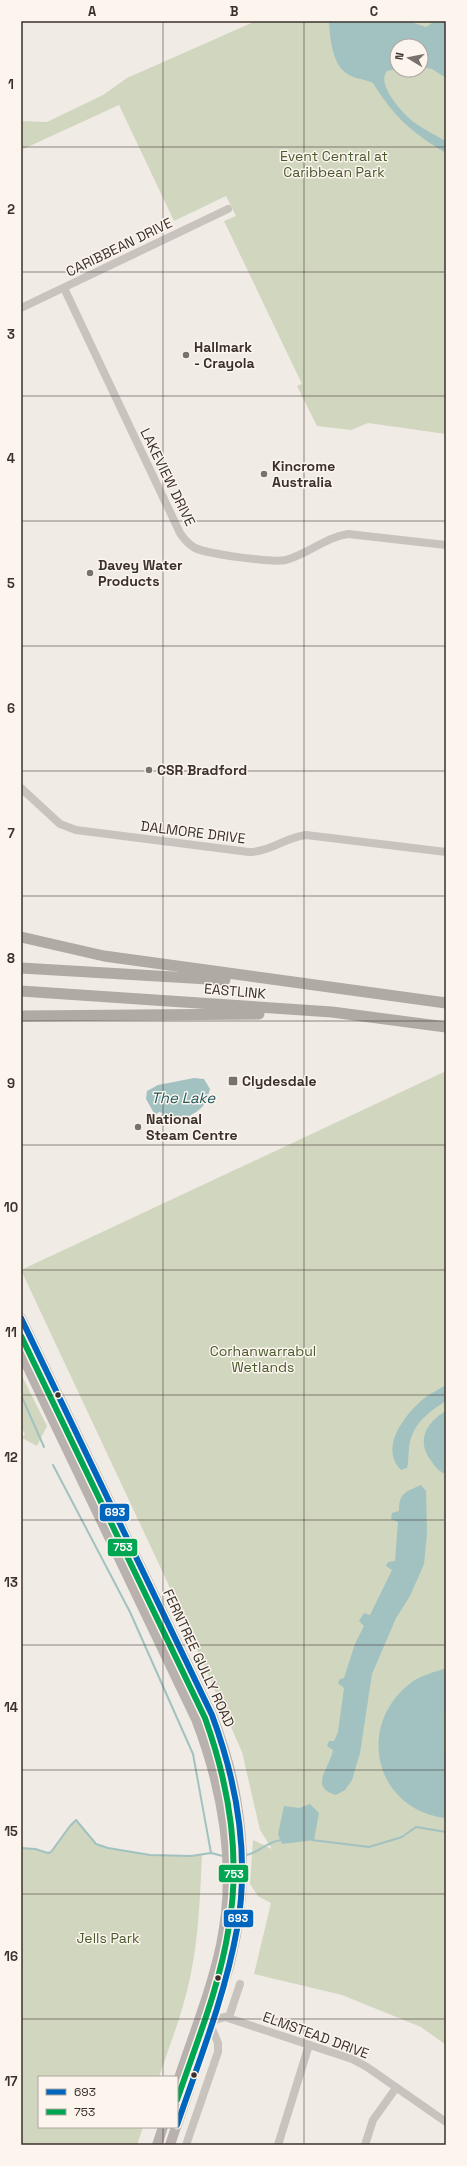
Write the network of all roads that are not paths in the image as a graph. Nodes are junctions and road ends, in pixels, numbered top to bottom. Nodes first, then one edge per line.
1 (228, 209) dead end
2 (64, 288) junction
3 (21, 308) edge
4 (446, 545) edge
5 (21, 788) edge
6 (446, 852) edge
7 (21, 937) edge
8 (21, 968) edge
9 (21, 991) edge
10 (446, 1003) edge
11 (355, 1014) junction
12 (21, 1016) edge
13 (446, 1027) edge
14 (21, 1318) edge
15 (21, 1353) edge
16 (80, 1440) junction
17 (66, 1446) junction
18 (240, 1984) dead end
19 (222, 1988) junction
20 (202, 2008) junction
21 (229, 2017) junction
22 (210, 2024) junction
23 (309, 2045) junction
24 (178, 2081) edge
25 (396, 2088) junction
26 (446, 2122) edge
27 (178, 2123) edge
28 (163, 2128) edge
29 (176, 2128) edge
30 (157, 2145) edge
31 (170, 2145) edge
32 (186, 2145) edge
33 (278, 2145) edge
34 (365, 2145) edge

1 - 2 street, CARIBBEAN DRIVE
2 - 3 street, CARIBBEAN DRIVE
2 - 4 street, LAKEVIEW DRIVE
5 - 6 street, DALMORE DRIVE
7 - 10 highway
8 - 10 highway, EASTLINK
9 - 11 highway, EASTLINK
11 - 12 highway
11 - 13 highway, EASTLINK
14 - 16 main road, FERNTREE GULLY ROAD
15 - 17 main road, FERNTREE GULLY ROAD
16 - 17 main road
16 - 19 main road, FERNTREE GULLY ROAD
17 - 20 main road, FERNTREE GULLY ROAD
18 - 21 street
19 - 20 main road
19 - 22 main road, FERNTREE GULLY ROAD
20 - 24 main road, FERNTREE GULLY ROAD
21 - 22 street
21 - 23 street, ELMSTEAD DRIVE
22 - 27 main road, FERNTREE GULLY ROAD
22 - 32 street
23 - 25 street, ELMSTEAD DRIVE
23 - 33 street
25 - 26 street, ELMSTEAD DRIVE
25 - 34 street
28 - 30 main road
29 - 31 main road, FERNTREE GULLY ROAD

